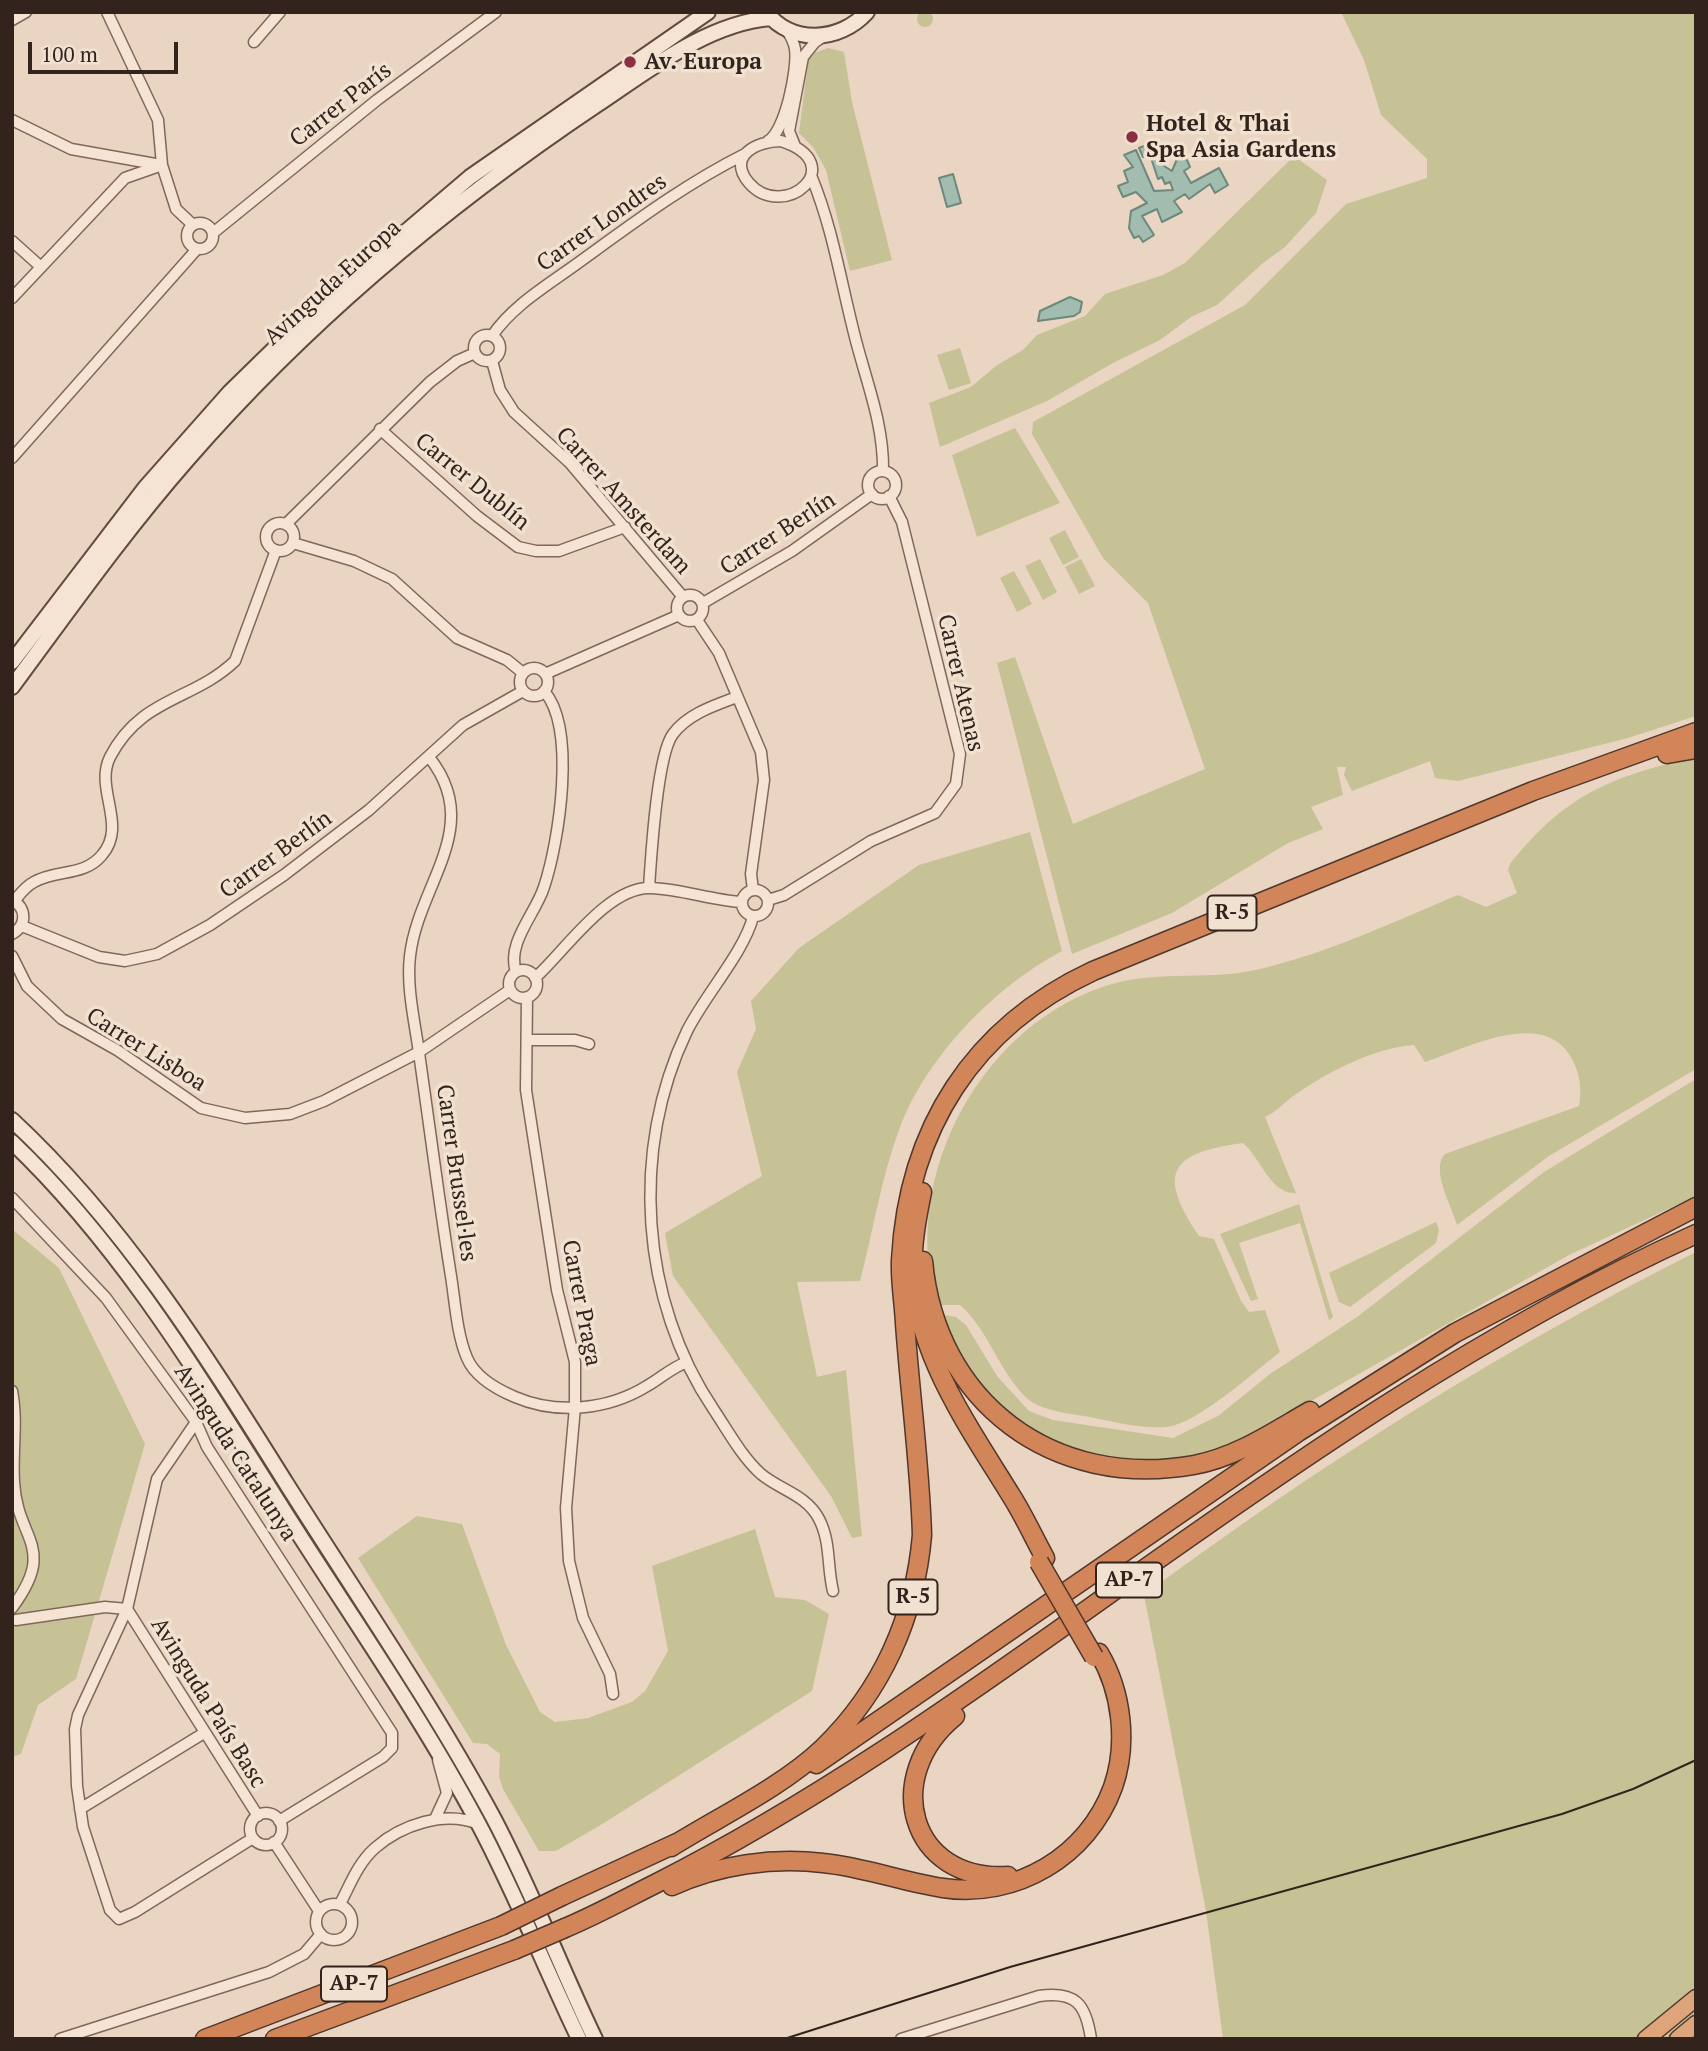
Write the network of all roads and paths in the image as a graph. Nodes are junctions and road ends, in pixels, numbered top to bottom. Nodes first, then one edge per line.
1 (26, 12) edge
2 (107, 12) edge
3 (280, 12) edge
4 (496, 12) edge
5 (708, 12) edge
6 (867, 12) edge
7 (769, 15) edge
8 (12, 20) edge
9 (785, 29) junction
10 (825, 36) junction
11 (254, 42) dead end
12 (12, 120) edge
13 (768, 141) junction
14 (795, 146) junction
15 (745, 154) junction
16 (162, 165) junction
17 (812, 178) junction
18 (193, 225) junction
19 (213, 233) junction
20 (12, 241) edge
21 (197, 249) junction
22 (41, 267) junction
23 (12, 298) edge
24 (492, 337) junction
25 (475, 353) junction
26 (492, 361) junction
27 (380, 429) junction
28 (12, 458) edge
29 (883, 471) junction
30 (872, 494) junction
31 (889, 496) junction
32 (133, 513) junction
33 (286, 524) junction
34 (625, 527) junction
35 (293, 543) junction
36 (276, 550) junction
37 (683, 597) junction
38 (703, 603) junction
39 (679, 615) junction
40 (697, 620) junction
41 (12, 662) edge
42 (523, 673) junction
43 (545, 674) junction
44 (12, 687) edge
45 (523, 691) junction
46 (544, 691) junction
47 (737, 697) junction
48 (1696, 733) edge
49 (1696, 747) edge
50 (429, 757) junction
51 (649, 888) junction
52 (753, 890) junction
53 (13, 900) edge
54 (768, 900) junction
55 (741, 902) junction
56 (753, 917) junction
57 (22, 926) junction
58 (12, 934) edge
59 (12, 956) edge
60 (516, 972) junction
61 (535, 978) junction
62 (510, 990) junction
63 (527, 997) junction
64 (527, 1040) junction
65 (589, 1044) dead end
66 (419, 1052) junction
67 (12, 1120) edge
68 (12, 1142) edge
69 (12, 1198) edge
70 (1696, 1208) edge
71 (918, 1219) junction
72 (1656, 1226) junction
73 (1696, 1234) edge
74 (905, 1240) junction
75 (687, 1362) junction
76 (12, 1391) edge
77 (575, 1407) junction
78 (196, 1422) junction
79 (1042, 1560) junction
80 (833, 1591) dead end
81 (127, 1609) junction
82 (13, 1614) edge
83 (12, 1632) edge
84 (1096, 1655) junction
85 (993, 1677) junction
86 (612, 1694) dead end
87 (204, 1732) junction
88 (435, 1750) junction
89 (80, 1809) junction
90 (258, 1816) junction
91 (435, 1819) junction
92 (279, 1821) junction
93 (478, 1824) junction
94 (253, 1838) junction
95 (274, 1842) junction
96 (671, 1847) junction
97 (340, 1904) junction
98 (319, 1911) junction
99 (590, 1917) junction
100 (321, 1934) junction
101 (1696, 1998) edge
102 (1696, 2024) edge
103 (1089, 2038) edge
104 (60, 2039) edge
105 (205, 2039) edge
106 (275, 2039) edge
107 (579, 2039) edge
108 (595, 2039) edge
109 (901, 2039) edge
110 (1646, 2039) edge
111 (1678, 2039) edge

1 - 8 street
2 - 16 street
3 - 11 street
4 - 19 street, Carrer París
5 - 32 main road, Avinguda Europa
6 - 10 main road
7 - 9 main road
7 - 32 main road, Avinguda Europa
9 - 10 main road
9 - 13 street
10 - 14 street
12 - 16 street
13 - 14 street
13 - 15 street
14 - 17 street
15 - 17 street
15 - 24 street, Carrer Londres
16 - 18 street
16 - 22 street
17 - 29 street
18 - 19 street
18 - 21 street
19 - 21 street
20 - 22 street
21 - 28 street
22 - 23 street
24 - 25 street
24 - 26 street
25 - 26 street
25 - 27 street
26 - 34 street, Carrer Amsterdam
27 - 33 street
27 - 34 street, Carrer Dublín
29 - 30 street
29 - 31 street
30 - 31 street
30 - 38 street, Carrer Berlín
31 - 54 street, Carrer Atenas
32 - 41 main road, Avinguda Europa
32 - 44 main road, Avinguda Europa
33 - 35 street
33 - 36 street
34 - 37 street, Carrer Amsterdam
35 - 36 street
35 - 42 street
36 - 53 street
37 - 38 street
37 - 39 street
38 - 40 street
39 - 40 street
39 - 43 street
40 - 47 street
42 - 43 street
42 - 45 street
43 - 46 street
45 - 46 street
45 - 50 street, Carrer Berlín
46 - 60 street
47 - 51 street
47 - 52 street
48 - 74 highway, R-5
49 - 71 highway
50 - 57 street, Carrer Berlín
50 - 66 street, Carrer Brussel·les
51 - 55 street
51 - 61 street
52 - 54 street
52 - 55 street
53 - 57 street
54 - 56 street
55 - 56 street
56 - 75 street
57 - 58 street
59 - 66 street, Carrer Lisboa
60 - 61 street
60 - 62 street
61 - 63 street
62 - 63 street
62 - 66 street, Carrer Lisboa
63 - 64 street, Carrer Praga
64 - 65 street
64 - 77 street, Carrer Praga
66 - 77 street, Carrer Brussel·les
67 - 108 main road
68 - 88 main road
69 - 78 street, Avinguda Catalunya
70 - 72 highway, AP-7
71 - 72 highway
71 - 79 highway
72 - 96 highway, AP-7
73 - 85 highway, AP-7
74 - 79 highway, R-5
74 - 96 highway, R-5
75 - 77 street, Carrer Brussel·les
75 - 80 street
76 - 82 street
77 - 86 street, Carrer Praga
78 - 81 street
78 - 92 street, Avinguda Catalunya
79 - 84 highway, R-5, bridge
81 - 82 street
81 - 87 street, Avinguda País Basc
81 - 89 street
82 - 83 street
84 - 85 highway, R-5
84 - 99 highway
85 - 99 highway, AP-7
87 - 89 street
87 - 90 street, Avinguda País Basc
88 - 91 street
88 - 93 main road
89 - 94 street
90 - 92 street
90 - 94 street
91 - 93 street
91 - 97 street
92 - 95 street
93 - 107 main road
94 - 95 street
95 - 98 street
96 - 105 highway, AP-7, bridge
97 - 98 street
97 - 100 street
98 - 100 street
99 - 106 highway, AP-7, bridge
100 - 104 street
101 - 110 highway
102 - 111 highway
103 - 109 street

